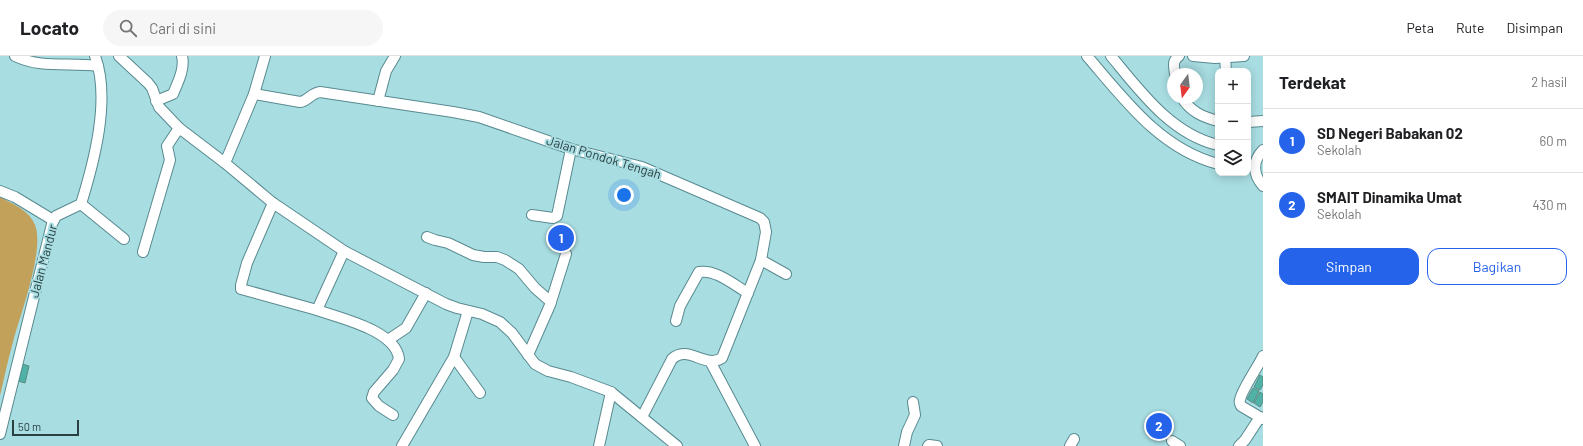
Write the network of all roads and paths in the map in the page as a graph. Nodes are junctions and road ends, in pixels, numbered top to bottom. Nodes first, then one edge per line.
1 (15, 56) edge
2 (119, 56) edge
3 (182, 56) edge
4 (265, 56) edge
5 (395, 56) edge
6 (1087, 56) edge
7 (1111, 56) edge
8 (1179, 56) edge
9 (1193, 56) edge
10 (1244, 56) edge
11 (1225, 58) junction
12 (97, 61) edge
13 (1174, 68) edge
14 (1226, 68) edge
15 (254, 94) junction
16 (156, 101) junction
17 (378, 101) junction
18 (1186, 104) edge
19 (1215, 120) edge
20 (1263, 121) edge
21 (1251, 122) edge
22 (179, 128) junction
23 (1215, 144) edge
24 (571, 148) junction
25 (1251, 152) edge
26 (1261, 153) edge
27 (225, 163) junction
28 (1215, 163) edge
29 (1251, 172) edge
30 (1263, 186) edge
31 (0, 191) edge
32 (273, 203) junction
33 (81, 204) junction
34 (532, 215) dead end
35 (53, 220) junction
36 (427, 237) dead end
37 (124, 239) dead end
38 (344, 251) junction
39 (143, 252) dead end
40 (566, 254) dead end
41 (761, 260) junction
42 (786, 274) dead end
43 (426, 293) junction
44 (748, 293) junction
45 (551, 302) junction
46 (317, 310) junction
47 (468, 311) junction
48 (676, 321) dead end
49 (388, 340) junction
50 (528, 355) junction
51 (454, 356) junction
52 (1263, 356) edge
53 (710, 361) junction
54 (1261, 368) edge
55 (611, 392) junction
56 (480, 393) dead end
57 (913, 402) dead end
58 (393, 415) dead end
59 (642, 417) junction
60 (1261, 418) edge
61 (0, 434) edge
62 (672, 444) edge
63 (402, 446) edge
64 (599, 446) edge
65 (755, 446) edge
66 (904, 446) edge
67 (928, 446) edge
68 (937, 446) edge
69 (1239, 446) edge

1 - 12 street
2 - 16 street
3 - 16 street
4 - 15 street
5 - 17 street
6 - 28 street
7 - 23 street
8 - 13 street
9 - 11 street
10 - 11 street
11 - 14 street
12 - 33 street
15 - 17 street, Jalan Pondok Tengah
15 - 27 street
16 - 22 street
17 - 24 street, Jalan Pondok Tengah
18 - 19 street
20 - 21 street
22 - 27 street
22 - 39 street
24 - 34 street
24 - 41 street, Jalan Pondok Tengah
25 - 26 street
26 - 29 street
27 - 32 street
29 - 30 street
31 - 35 street
32 - 38 street
32 - 46 street
33 - 35 street, Jalan Mandur
33 - 37 street
35 - 61 street, Jalan Mandur
36 - 45 street
38 - 43 street
38 - 46 street
40 - 45 street
41 - 42 street
41 - 44 street, Jalan Pondok Tengah
43 - 47 street
43 - 49 street
44 - 48 street
44 - 53 street, Jalan Pondok Tengah
45 - 50 street
46 - 49 street
47 - 50 street
47 - 51 street
49 - 58 street
50 - 55 street
51 - 56 street
51 - 63 street
52 - 54 street
53 - 59 street
53 - 65 street
54 - 60 street
55 - 59 street
55 - 64 street
57 - 66 street
59 - 62 street
60 - 69 street
67 - 68 street

